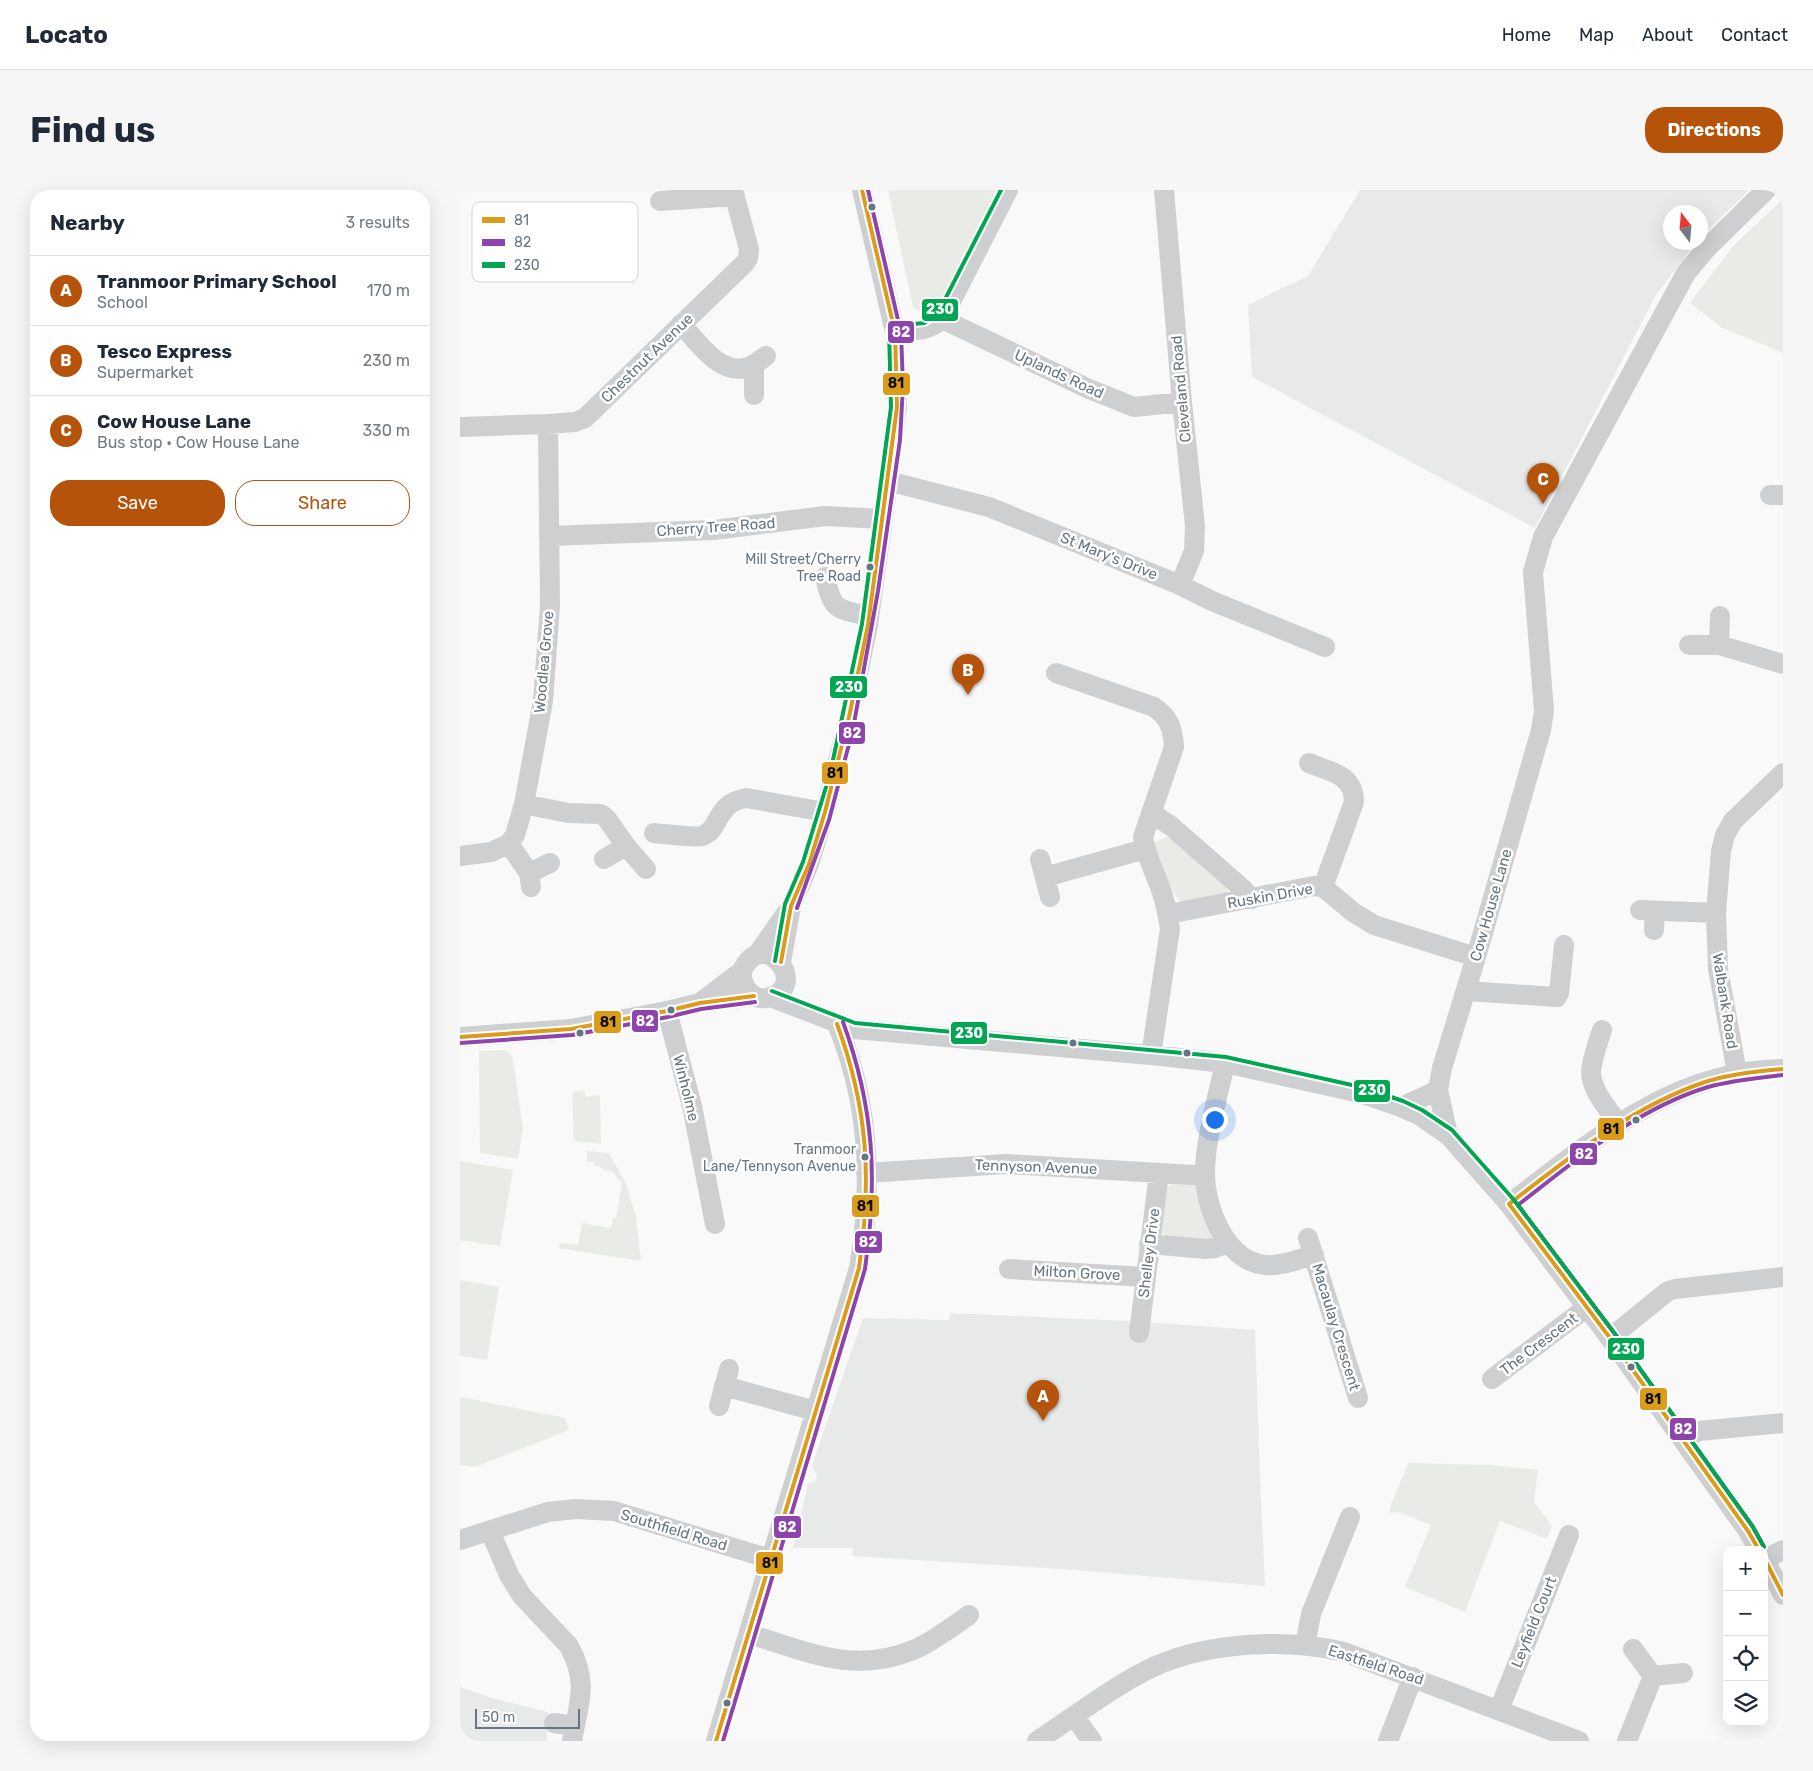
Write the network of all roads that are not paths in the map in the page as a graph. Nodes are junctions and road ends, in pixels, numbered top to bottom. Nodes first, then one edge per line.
1 (862, 190) edge
2 (1008, 190) edge
3 (1164, 190) edge
4 (1766, 190) edge
5 (734, 193) edge
6 (660, 200) dead end
7 (942, 320) junction
8 (681, 324) junction
9 (894, 332) junction
10 (754, 395) dead end
11 (1182, 402) junction
12 (548, 424) junction
13 (460, 427) edge
14 (888, 481) junction
15 (883, 519) junction
16 (549, 536) junction
17 (826, 577) dead end
18 (1180, 585) junction
19 (869, 616) junction
20 (1720, 616) dead end
21 (1689, 645) dead end
22 (1719, 645) junction
23 (1324, 647) dead end
24 (1783, 664) edge
25 (1066, 683) dead end
26 (1315, 771) dead end
27 (1783, 773) edge
28 (524, 804) junction
29 (826, 812) junction
30 (1151, 813) junction
31 (654, 833) dead end
32 (508, 844) junction
33 (626, 846) junction
34 (1145, 848) junction
35 (460, 856) edge
36 (604, 859) dead end
37 (550, 863) dead end
38 (646, 869) dead end
39 (1323, 887) junction
40 (1050, 898) dead end
41 (1252, 899) junction
42 (791, 906) junction
43 (1716, 913) junction
44 (1168, 914) junction
45 (1650, 917) dead end
46 (1564, 945) dead end
47 (757, 955) junction
48 (1476, 956) junction
49 (783, 965) junction
50 (742, 971) junction
51 (1466, 991) junction
52 (762, 997) junction
53 (700, 1003) junction
54 (667, 1011) junction
55 (829, 1020) junction
56 (1602, 1030) dead end
57 (460, 1036) edge
58 (1151, 1055) junction
59 (1225, 1063) junction
60 (1783, 1069) edge
61 (1737, 1073) junction
62 (1438, 1090) junction
63 (1401, 1107) junction
64 (1618, 1123) junction
65 (1448, 1135) junction
66 (866, 1172) junction
67 (1159, 1173) junction
68 (1205, 1174) junction
69 (1509, 1204) junction
70 (715, 1224) dead end
71 (1149, 1244) junction
72 (1228, 1244) junction
73 (1008, 1269) dead end
74 (1146, 1277) junction
75 (1783, 1277) edge
76 (1586, 1308) junction
77 (1139, 1333) dead end
78 (1610, 1338) junction
79 (1492, 1379) dead end
80 (1358, 1398) dead end
81 (719, 1406) dead end
82 (815, 1411) junction
83 (1783, 1423) edge
84 (1683, 1439) junction
85 (1350, 1517) dead end
86 (490, 1531) junction
87 (1568, 1535) dead end
88 (460, 1540) edge
89 (1757, 1546) edge
90 (1783, 1550) edge
91 (1768, 1557) edge
92 (770, 1559) junction
93 (1768, 1564) edge
94 (1783, 1595) edge
95 (969, 1615) dead end
96 (749, 1634) junction
97 (1305, 1645) junction
98 (1633, 1649) dead end
99 (1683, 1673) dead end
100 (1653, 1676) junction
101 (1413, 1677) junction
102 (1499, 1710) junction
103 (1074, 1716) junction
104 (554, 1723) dead end
105 (574, 1734) edge
106 (716, 1741) edge
107 (1038, 1741) edge
108 (1092, 1741) edge
109 (1388, 1741) edge
110 (1579, 1741) edge
111 (1627, 1741) edge

1 - 9 street
2 - 7 street
3 - 11 street, Cleveland Road
4 - 48 street, Cow House Lane
5 - 6 street
5 - 8 street, Chestnut Avenue
7 - 9 street
7 - 11 street, Uplands Road
8 - 10 street
8 - 12 street, Chestnut Avenue
9 - 14 street
11 - 18 street, Cleveland Road
12 - 13 street, Chestnut Avenue
12 - 16 street, Woodlea Grove
14 - 15 street
14 - 18 street, St Mary's Drive
15 - 16 street, Cherry Tree Road
15 - 19 street
16 - 28 street, Woodlea Grove
17 - 19 street
18 - 23 street, St Mary's Drive
19 - 29 street
20 - 22 street
21 - 22 street
22 - 24 street
25 - 30 street
26 - 39 street
27 - 43 street, Walbank Road
28 - 32 street, Woodlea Grove
28 - 33 street
29 - 31 street
29 - 42 street
30 - 34 street
30 - 41 street
32 - 35 street
32 - 37 street
33 - 36 street
33 - 38 street
34 - 40 street
34 - 44 street
39 - 41 street, Ruskin Drive
39 - 48 street, Ruskin Drive
41 - 44 street, Ruskin Drive
42 - 47 street
42 - 49 street
43 - 45 street
43 - 61 street, Walbank Road
44 - 58 street
46 - 51 street
47 - 49 street
47 - 50 street
48 - 51 street, Cow House Lane
49 - 52 street
49 - 55 street
50 - 52 street
50 - 53 street
51 - 62 street, Cow House Lane
52 - 53 street
52 - 55 street
53 - 54 street
54 - 57 street
54 - 70 street, Winholme
55 - 58 street
55 - 66 street
56 - 64 street
58 - 59 street
59 - 63 street
59 - 68 street, Macaulay Crescent
60 - 61 street
61 - 64 street
62 - 63 street
62 - 65 street, Cow House Lane
63 - 65 street
64 - 69 street
65 - 69 street
66 - 67 street, Tennyson Avenue
66 - 82 street
67 - 68 street, Tennyson Avenue
67 - 71 street, Shelley Drive
68 - 72 street, Macaulay Crescent
69 - 76 street
71 - 72 street
71 - 74 street, Shelley Drive
72 - 80 street, Macaulay Crescent
73 - 74 street, Milton Grove
74 - 77 street, Shelley Drive
75 - 78 street
76 - 78 street
76 - 79 street, The Crescent
78 - 84 street
81 - 82 street
82 - 92 street
83 - 84 street
84 - 89 street
85 - 97 street
86 - 88 street, Southfield Road
86 - 92 street, Southfield Road
86 - 105 street
87 - 102 street, Leyfield Court
90 - 91 street
92 - 96 street
93 - 94 street
95 - 96 street
96 - 106 street
97 - 101 street, Eastfield Road
97 - 103 street, Eastfield Road
98 - 100 street
99 - 100 street
100 - 111 street
101 - 102 street, Eastfield Road
101 - 109 street
102 - 110 street, Eastfield Road
103 - 107 street, Eastfield Road
103 - 108 street
104 - 105 street

